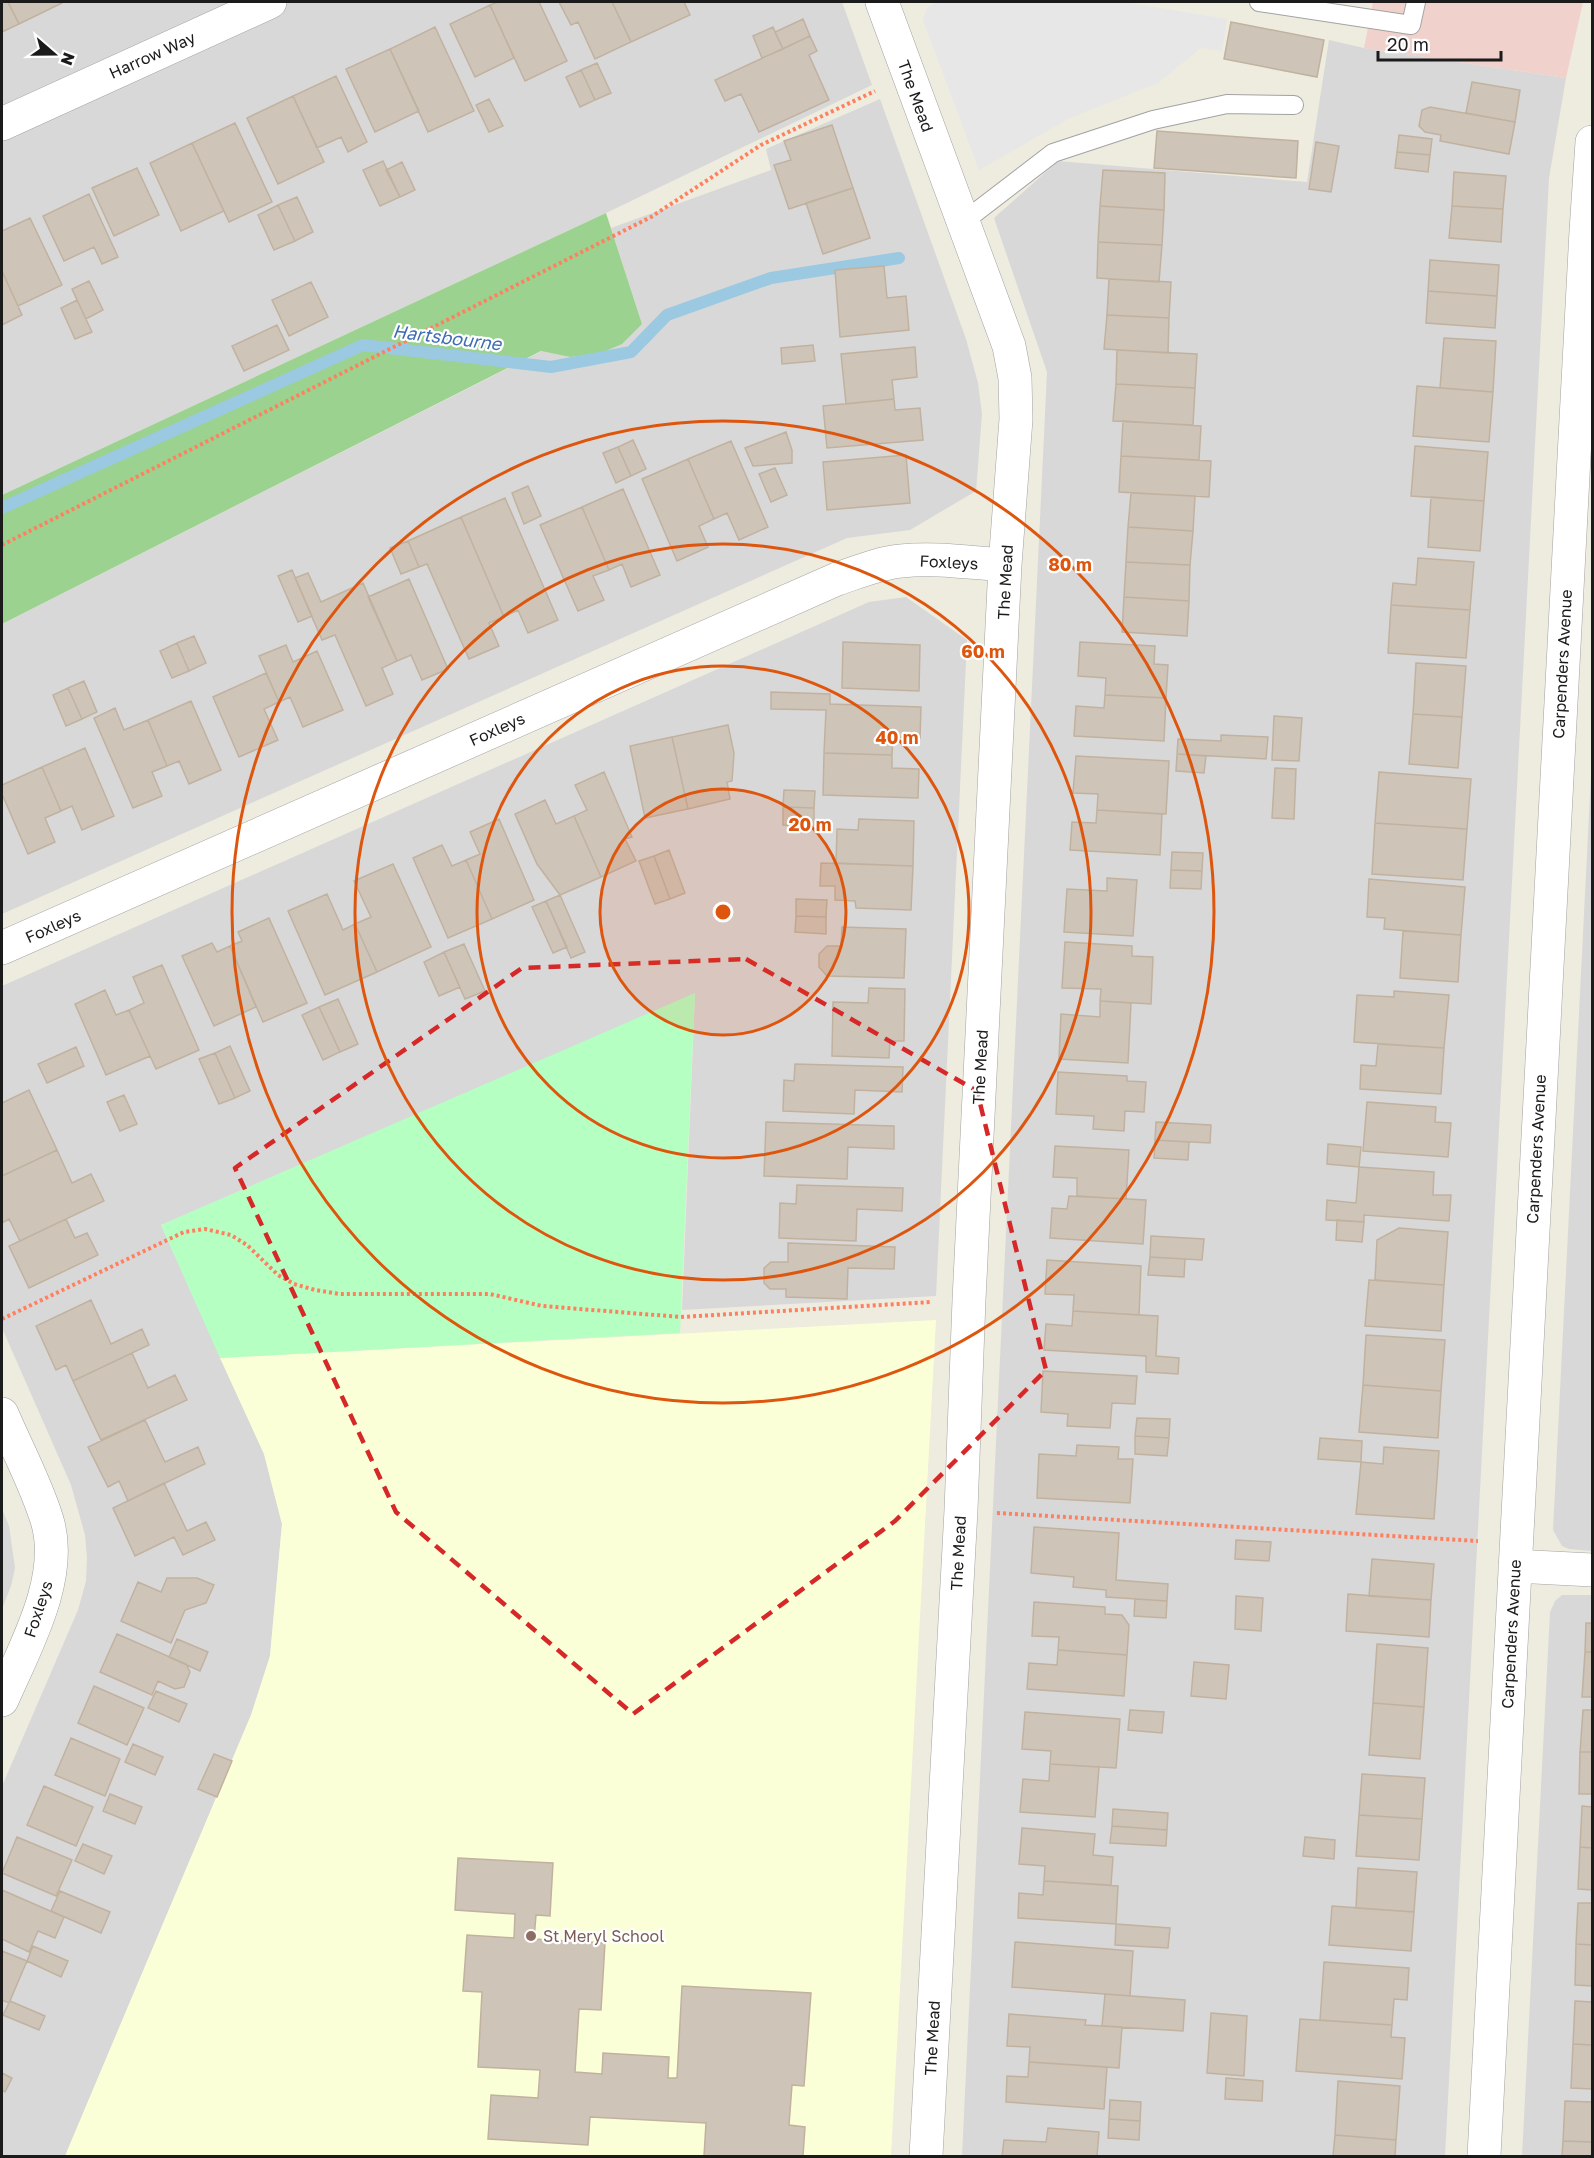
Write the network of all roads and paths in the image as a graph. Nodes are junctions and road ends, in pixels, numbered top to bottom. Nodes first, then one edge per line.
1 (270, 2) edge
2 (882, 2) edge
3 (1259, 2) edge
4 (1416, 2) edge
5 (908, 76) junction
6 (1294, 105) dead end
7 (2, 124) edge
8 (1593, 142) edge
9 (963, 222) junction
10 (2, 545) edge
11 (1005, 565) junction
12 (2, 948) edge
13 (969, 1300) junction
14 (2, 1319) edge
15 (2, 1414) edge
16 (961, 1510) junction
17 (1515, 1555) junction
18 (1593, 1570) edge
19 (2, 1700) edge
20 (926, 2157) edge
21 (1484, 2157) edge

1 - 7 street, Harrow Way
2 - 5 street, The Mead
3 - 4 lane
5 - 9 street, The Mead
5 - 10 path
6 - 9 lane
8 - 17 street, Carpenders Avenue
9 - 11 street, The Mead
11 - 12 street, Foxleys
11 - 13 street, The Mead
13 - 14 path
13 - 16 street, The Mead
15 - 19 street, Foxleys
16 - 17 path
16 - 20 street, The Mead
17 - 18 street
17 - 21 street, Carpenders Avenue

